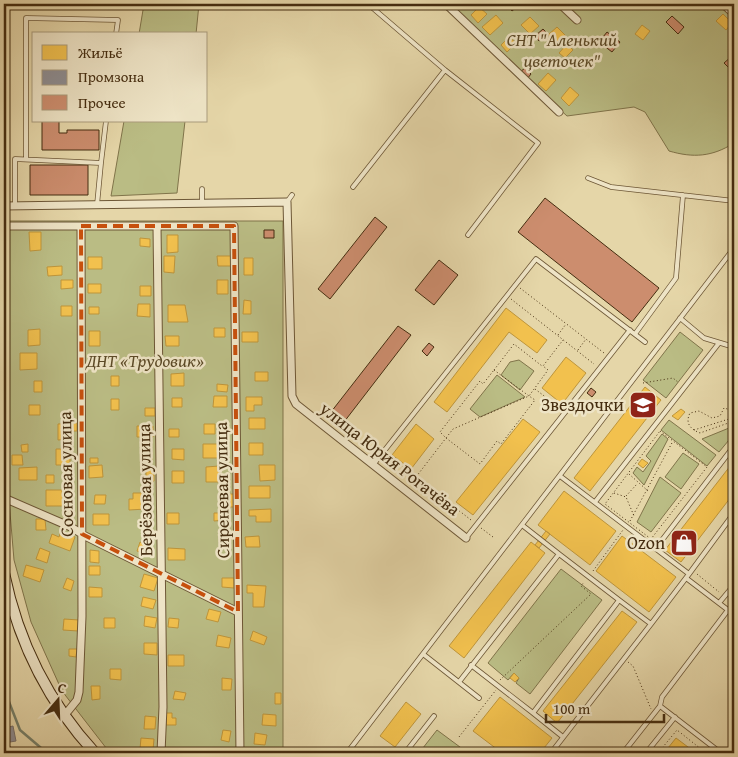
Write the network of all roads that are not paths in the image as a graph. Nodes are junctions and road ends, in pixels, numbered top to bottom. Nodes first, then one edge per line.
1 (368, 4) edge
2 (446, 4) edge
3 (560, 4) edge
4 (723, 4) edge
5 (734, 14) edge
6 (576, 20) dead end
7 (116, 32) edge
8 (445, 70) junction
9 (560, 112) dead end
10 (106, 122) edge
11 (26, 158) junction
12 (101, 163) junction
13 (588, 178) dead end
14 (353, 187) dead end
15 (202, 189) dead end
16 (292, 195) dead end
17 (683, 195) junction
18 (734, 200) edge
19 (287, 202) junction
20 (202, 203) junction
21 (97, 205) junction
22 (4, 206) edge
23 (15, 206) junction
24 (4, 226) edge
25 (81, 226) junction
26 (157, 226) junction
27 (468, 235) dead end
28 (734, 248) edge
29 (680, 318) junction
30 (630, 330) junction
31 (635, 334) junction
32 (645, 342) dead end
33 (719, 343) junction
34 (734, 348) edge
35 (734, 446) edge
36 (374, 465) junction
37 (560, 476) junction
38 (4, 498) edge
39 (595, 502) junction
40 (734, 513) edge
41 (522, 525) junction
42 (82, 534) junction
43 (466, 538) joint
44 (656, 548) junction
45 (559, 554) junction
46 (690, 572) junction
47 (4, 573) edge
48 (162, 575) junction
49 (686, 578) junction
50 (734, 585) edge
51 (619, 600) junction
52 (720, 603) junction
53 (238, 612) junction
54 (651, 624) junction
55 (423, 654) junction
56 (471, 665) junction
57 (458, 682) junction
58 (479, 698) dead end
59 (660, 706) junction
60 (532, 714) junction
61 (64, 716) junction
62 (434, 716) dead end
63 (675, 717) junction
64 (563, 737) junction
65 (95, 753) edge
66 (161, 753) edge
67 (240, 753) edge
68 (347, 753) edge
69 (405, 753) edge
70 (551, 753) edge
71 (623, 753) edge
72 (646, 753) edge
73 (721, 753) edge

1 - 8 lane
2 - 9 street
3 - 6 street
4 - 5 street
7 - 11 lane
8 - 14 lane
8 - 27 lane
10 - 12 lane
11 - 12 lane
11 - 23 lane
12 - 21 lane
13 - 17 lane
15 - 20 lane
16 - 19 lane
17 - 18 lane
17 - 31 lane
19 - 20 street
19 - 36 street, улица Юрия Рогачёва
20 - 21 street
21 - 23 street
22 - 23 street
24 - 25 street
25 - 26 street
25 - 42 street, Сосновая улица
26 - 48 street, Берёзовая улица
26 - 53 street, Сиреневая улица
28 - 29 lane
29 - 33 lane
29 - 37 lane
30 - 31 lane
30 - 36 lane
30 - 43 lane
31 - 32 lane
33 - 34 lane
33 - 39 lane
35 - 44 lane
36 - 43 street, улица Юрия Рогачёва
37 - 39 lane
37 - 41 lane
38 - 42 street
39 - 44 lane
40 - 46 lane
41 - 45 lane
41 - 55 lane
42 - 48 street
42 - 61 street, Сосновая улица
44 - 46 lane
45 - 51 lane
45 - 56 lane
46 - 49 lane
47 - 61 main road
48 - 53 street
48 - 66 street, Берёзовая улица
49 - 52 lane
49 - 54 lane
50 - 52 lane
51 - 54 lane
51 - 60 lane
52 - 59 lane
53 - 67 street, Сиреневая улица
54 - 64 lane
55 - 57 lane
55 - 68 lane
56 - 57 lane
56 - 60 lane
57 - 58 lane
59 - 63 lane
59 - 71 lane
60 - 64 lane
61 - 65 main road
62 - 69 lane
63 - 72 lane
63 - 73 lane
64 - 70 lane

